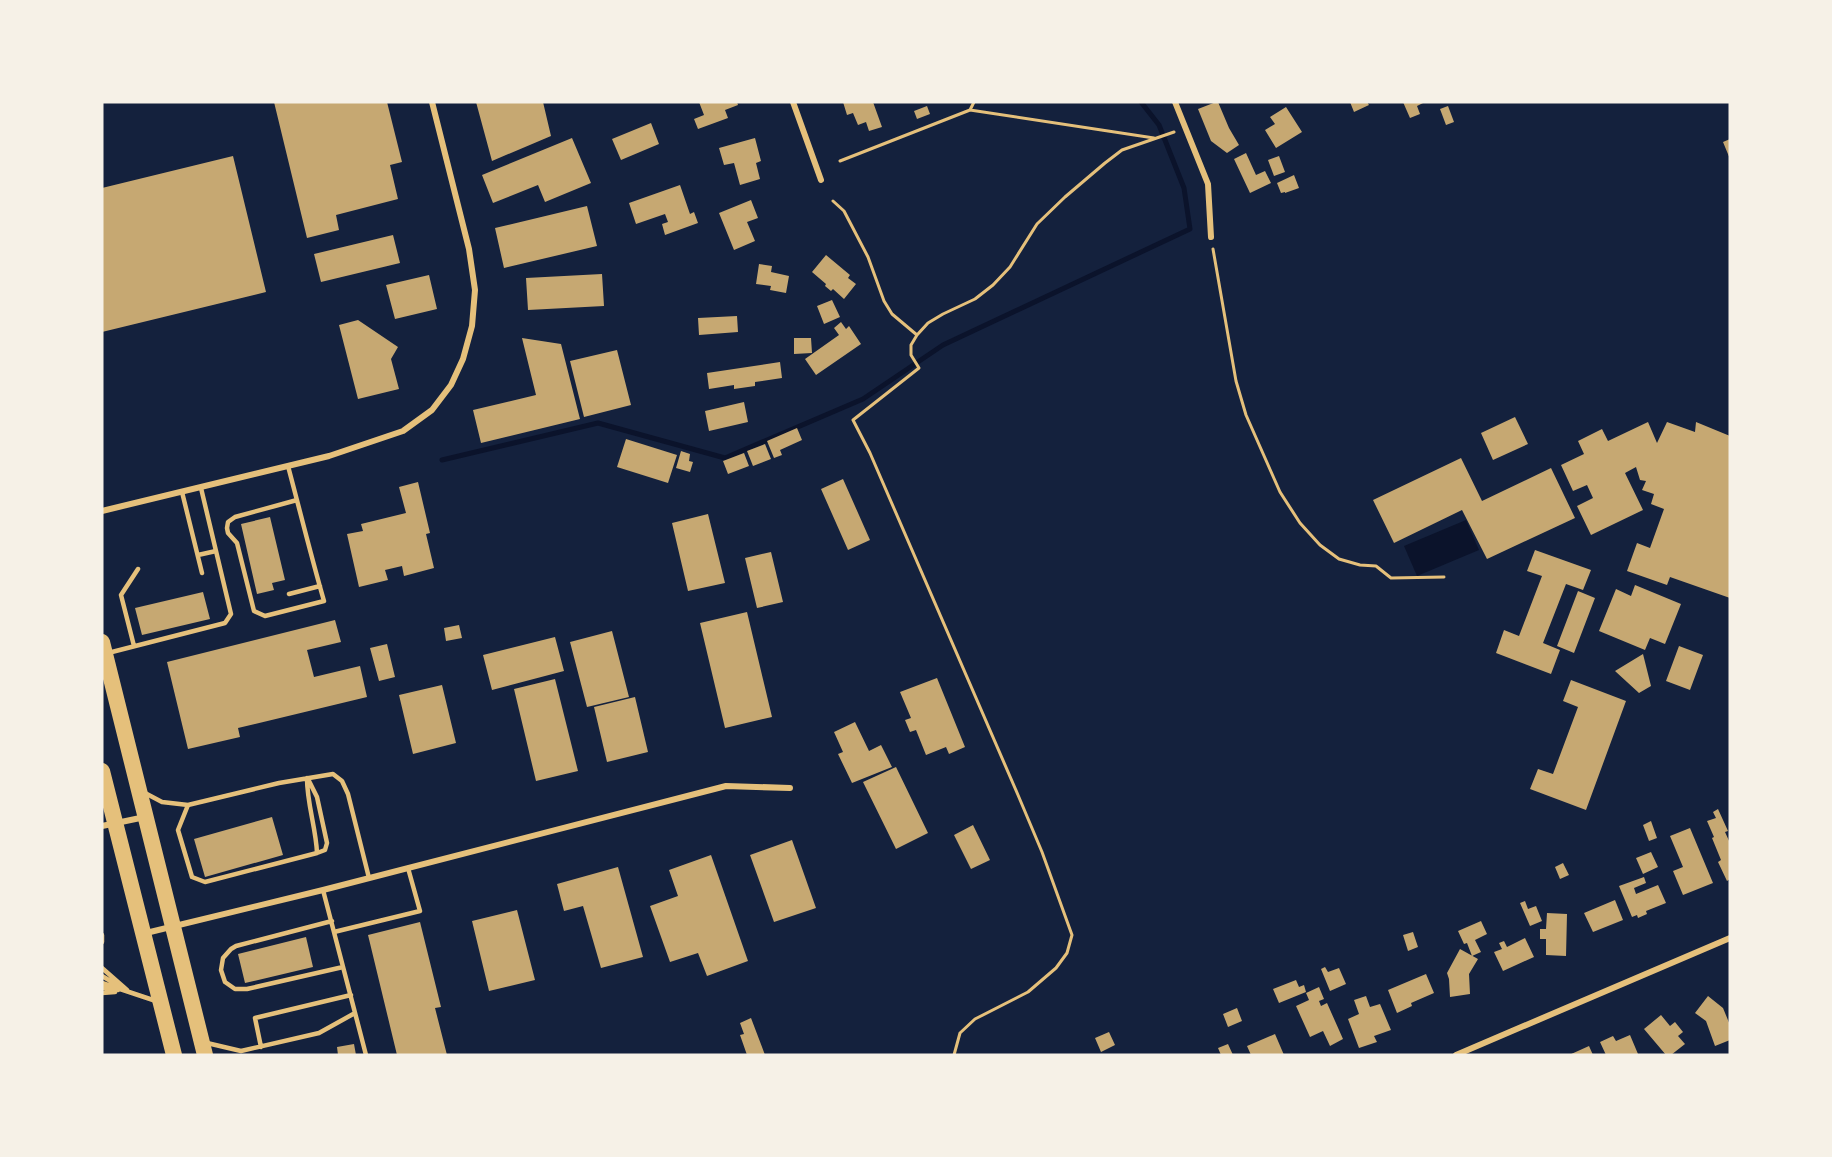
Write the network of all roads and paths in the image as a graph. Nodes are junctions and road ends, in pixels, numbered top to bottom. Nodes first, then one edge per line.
1 (432, 102) edge
2 (793, 102) edge
3 (974, 102) edge
4 (1175, 102) edge
5 (970, 110) junction
6 (1175, 131) dead end
7 (1156, 139) junction
8 (840, 161) dead end
9 (821, 180) dead end
10 (833, 201) dead end
11 (1211, 237) joint
12 (917, 335) junction
13 (288, 466) junction
14 (201, 488) junction
15 (182, 492) junction
16 (297, 500) junction
17 (102, 511) edge
18 (216, 550) junction
19 (198, 555) junction
20 (138, 569) dead end
21 (202, 573) dead end
22 (1444, 577) dead end
23 (320, 586) junction
24 (289, 594) dead end
25 (134, 646) junction
26 (104, 648) edge
27 (102, 771) edge
28 (307, 778) junction
29 (790, 788) dead end
30 (138, 790) junction
31 (188, 805) junction
32 (145, 816) junction
33 (108, 825) edge
34 (317, 853) junction
35 (408, 868) junction
36 (369, 878) junction
37 (323, 890) junction
38 (332, 921) junction
39 (172, 926) junction
40 (334, 932) junction
41 (142, 933) junction
42 (102, 935) edge
43 (1730, 938) edge
44 (102, 942) edge
45 (343, 967) junction
46 (102, 968) edge
47 (102, 976) edge
48 (102, 983) edge
49 (102, 990) edge
50 (129, 992) junction
51 (351, 995) junction
52 (161, 1003) junction
53 (355, 1013) junction
54 (261, 1047) junction
55 (203, 1048) edge
56 (242, 1053) edge
57 (174, 1055) edge
58 (366, 1055) edge
59 (954, 1055) edge
60 (1456, 1055) edge

1 - 13 street
2 - 9 street
3 - 5 path
4 - 11 street
5 - 7 path
5 - 8 path
6 - 7 path
7 - 12 path
10 - 12 path
11 - 22 path
12 - 59 path
13 - 14 street
13 - 16 lane
14 - 15 street
14 - 18 lane
15 - 17 street
15 - 19 lane
16 - 23 lane
16 - 23 lane
18 - 19 lane
18 - 25 lane
19 - 21 lane
20 - 25 lane
23 - 24 lane
25 - 26 lane
26 - 30 highway
27 - 33 highway
28 - 31 lane
28 - 34 lane
28 - 34 lane
28 - 36 lane
29 - 35 street
30 - 31 lane
30 - 32 highway
31 - 34 lane
32 - 33 street
32 - 39 highway
33 - 41 highway
35 - 36 street
35 - 40 lane
36 - 37 street
37 - 38 lane
37 - 39 street
38 - 40 lane
38 - 45 lane
39 - 41 street
39 - 55 highway
40 - 45 lane
41 - 52 highway
42 - 44 lane
43 - 60 street
45 - 51 lane
46 - 50 lane
47 - 50 lane
48 - 50 lane
49 - 50 lane
50 - 52 lane
51 - 53 lane
51 - 54 lane
52 - 57 highway
53 - 54 lane
53 - 58 lane
54 - 56 lane
55 - 56 lane

